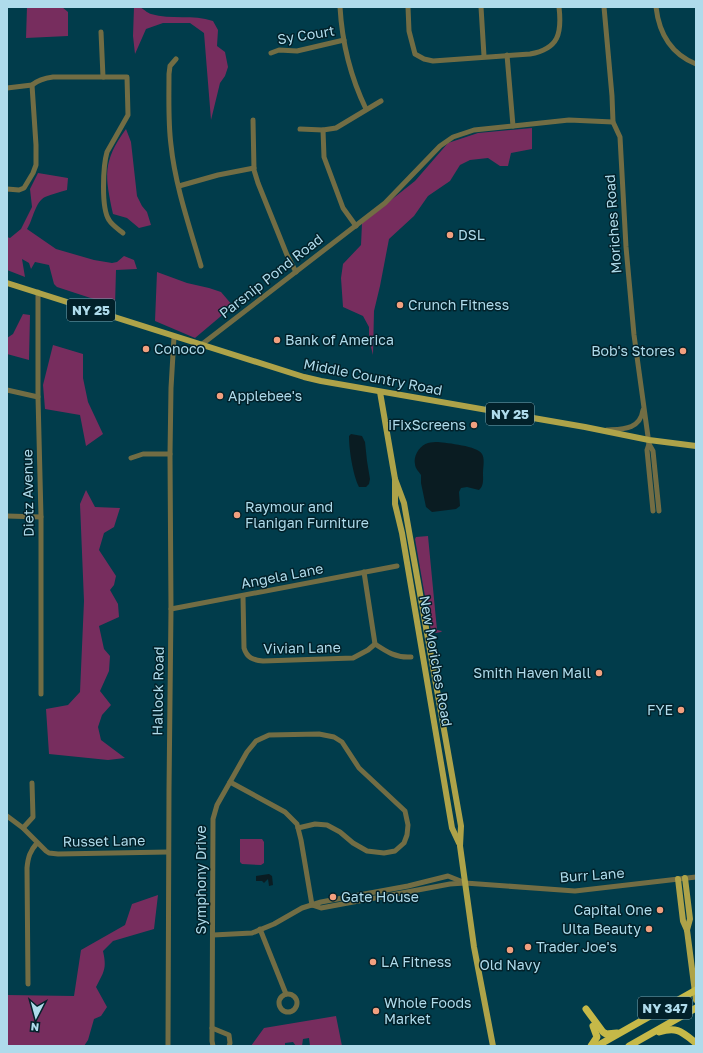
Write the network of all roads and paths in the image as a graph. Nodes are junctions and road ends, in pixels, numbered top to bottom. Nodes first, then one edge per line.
1 (340, 7) edge
2 (408, 7) edge
3 (481, 7) edge
4 (560, 7) edge
5 (604, 7) edge
6 (656, 7) edge
7 (101, 32) dead end
8 (344, 40) junction
9 (271, 53) dead end
10 (507, 55) junction
11 (484, 56) junction
12 (176, 59) dead end
13 (696, 64) edge
14 (103, 77) junction
15 (32, 85) junction
16 (7, 88) edge
17 (381, 101) dead end
18 (366, 109) junction
19 (253, 120) dead end
20 (613, 122) junction
21 (513, 126) junction
22 (300, 129) dead end
23 (323, 130) junction
24 (254, 168) junction
25 (179, 186) junction
26 (7, 189) edge
27 (356, 226) junction
28 (123, 233) dead end
29 (201, 266) dead end
30 (296, 272) junction
31 (7, 283) edge
32 (38, 292) junction
33 (174, 337) junction
34 (202, 345) junction
35 (7, 390) edge
36 (380, 392) junction
37 (38, 397) junction
38 (643, 405) junction
39 (600, 430) junction
40 (649, 442) junction
41 (696, 446) edge
42 (170, 454) junction
43 (131, 458) dead end
44 (653, 511) dead end
45 (659, 511) dead end
46 (7, 516) edge
47 (41, 517) junction
48 (396, 566) dead end
49 (364, 572) junction
50 (243, 596) junction
51 (171, 608) junction
52 (375, 644) junction
53 (411, 657) dead end
54 (41, 694) dead end
55 (230, 782) junction
56 (32, 783) dead end
57 (7, 816) edge
58 (23, 828) junction
59 (298, 828) junction
60 (37, 843) junction
61 (168, 852) junction
62 (696, 877) edge
63 (682, 879) junction
64 (465, 883) junction
65 (312, 905) junction
66 (260, 929) junction
67 (213, 934) junction
68 (28, 984) dead end
69 (695, 990) edge
70 (286, 994) dead end
71 (696, 1000) edge
72 (696, 1008) edge
73 (212, 1028) junction
74 (620, 1033) junction
75 (644, 1038) junction
76 (696, 1043) edge
77 (168, 1046) edge
78 (214, 1046) edge
79 (228, 1046) edge
80 (492, 1046) edge
81 (591, 1046) edge
82 (597, 1046) edge
83 (629, 1046) edge

1 - 8 street
2 - 11 street
3 - 11 street
4 - 10 street
5 - 20 street, Moriches Road
6 - 13 street
7 - 14 street
8 - 9 street, Sy Court
8 - 18 street
10 - 11 street
10 - 21 street
12 - 25 street
14 - 15 street
14 - 28 street
15 - 16 street
15 - 26 street
17 - 18 street
18 - 23 street
19 - 24 street
20 - 21 street
20 - 38 street, Moriches Road
21 - 27 street, Parsnip Pond Road
22 - 23 street
23 - 27 street
24 - 25 street
24 - 30 street
25 - 29 street
27 - 30 street, Parsnip Pond Road
30 - 34 street, Parsnip Pond Road
31 - 32 main road, Middle Country Road / NY 25
32 - 33 main road, Middle Country Road / NY 25
32 - 37 street, Dietz Avenue
33 - 34 main road, Middle Country Road / NY 25
33 - 42 street, Hallock Road
34 - 36 main road, Middle Country Road / NY 25
35 - 37 street
36 - 39 main road, Middle Country Road / NY 25
36 - 64 main road, New Moriches Road
37 - 47 street, Dietz Avenue
38 - 39 street
38 - 40 street, Moriches Road
39 - 40 main road, Middle Country Road / NY 25
40 - 41 main road, Middle Country Road / NY 25
40 - 44 street
40 - 45 street
42 - 43 street
42 - 51 street, Hallock Road
46 - 47 street
47 - 54 street, Dietz Avenue
48 - 49 street, Angela Lane
49 - 50 street, Angela Lane
49 - 52 street
50 - 51 street, Angela Lane
50 - 52 street, Vivian Lane
51 - 61 street, Hallock Road
52 - 53 street
55 - 59 street
55 - 59 street, Symphony Drive
55 - 67 street, Symphony Drive
56 - 58 street
57 - 58 street, Russet Lane
58 - 60 street, Russet Lane
59 - 65 street
60 - 61 street, Russet Lane
60 - 68 street
61 - 77 street, Hallock Road
62 - 63 street, Burr Lane
63 - 64 street, Burr Lane
63 - 69 main road
64 - 65 street
64 - 65 street
64 - 80 main road, New Moriches Road
65 - 66 street
66 - 67 street
66 - 70 street
67 - 73 street, Symphony Drive
69 - 71 main road
69 - 74 highway, NY 347
72 - 75 highway, NY 347
73 - 78 street, Symphony Drive
73 - 79 street
74 - 81 highway
74 - 82 highway, NY 347
75 - 76 highway
75 - 83 highway, NY 347

